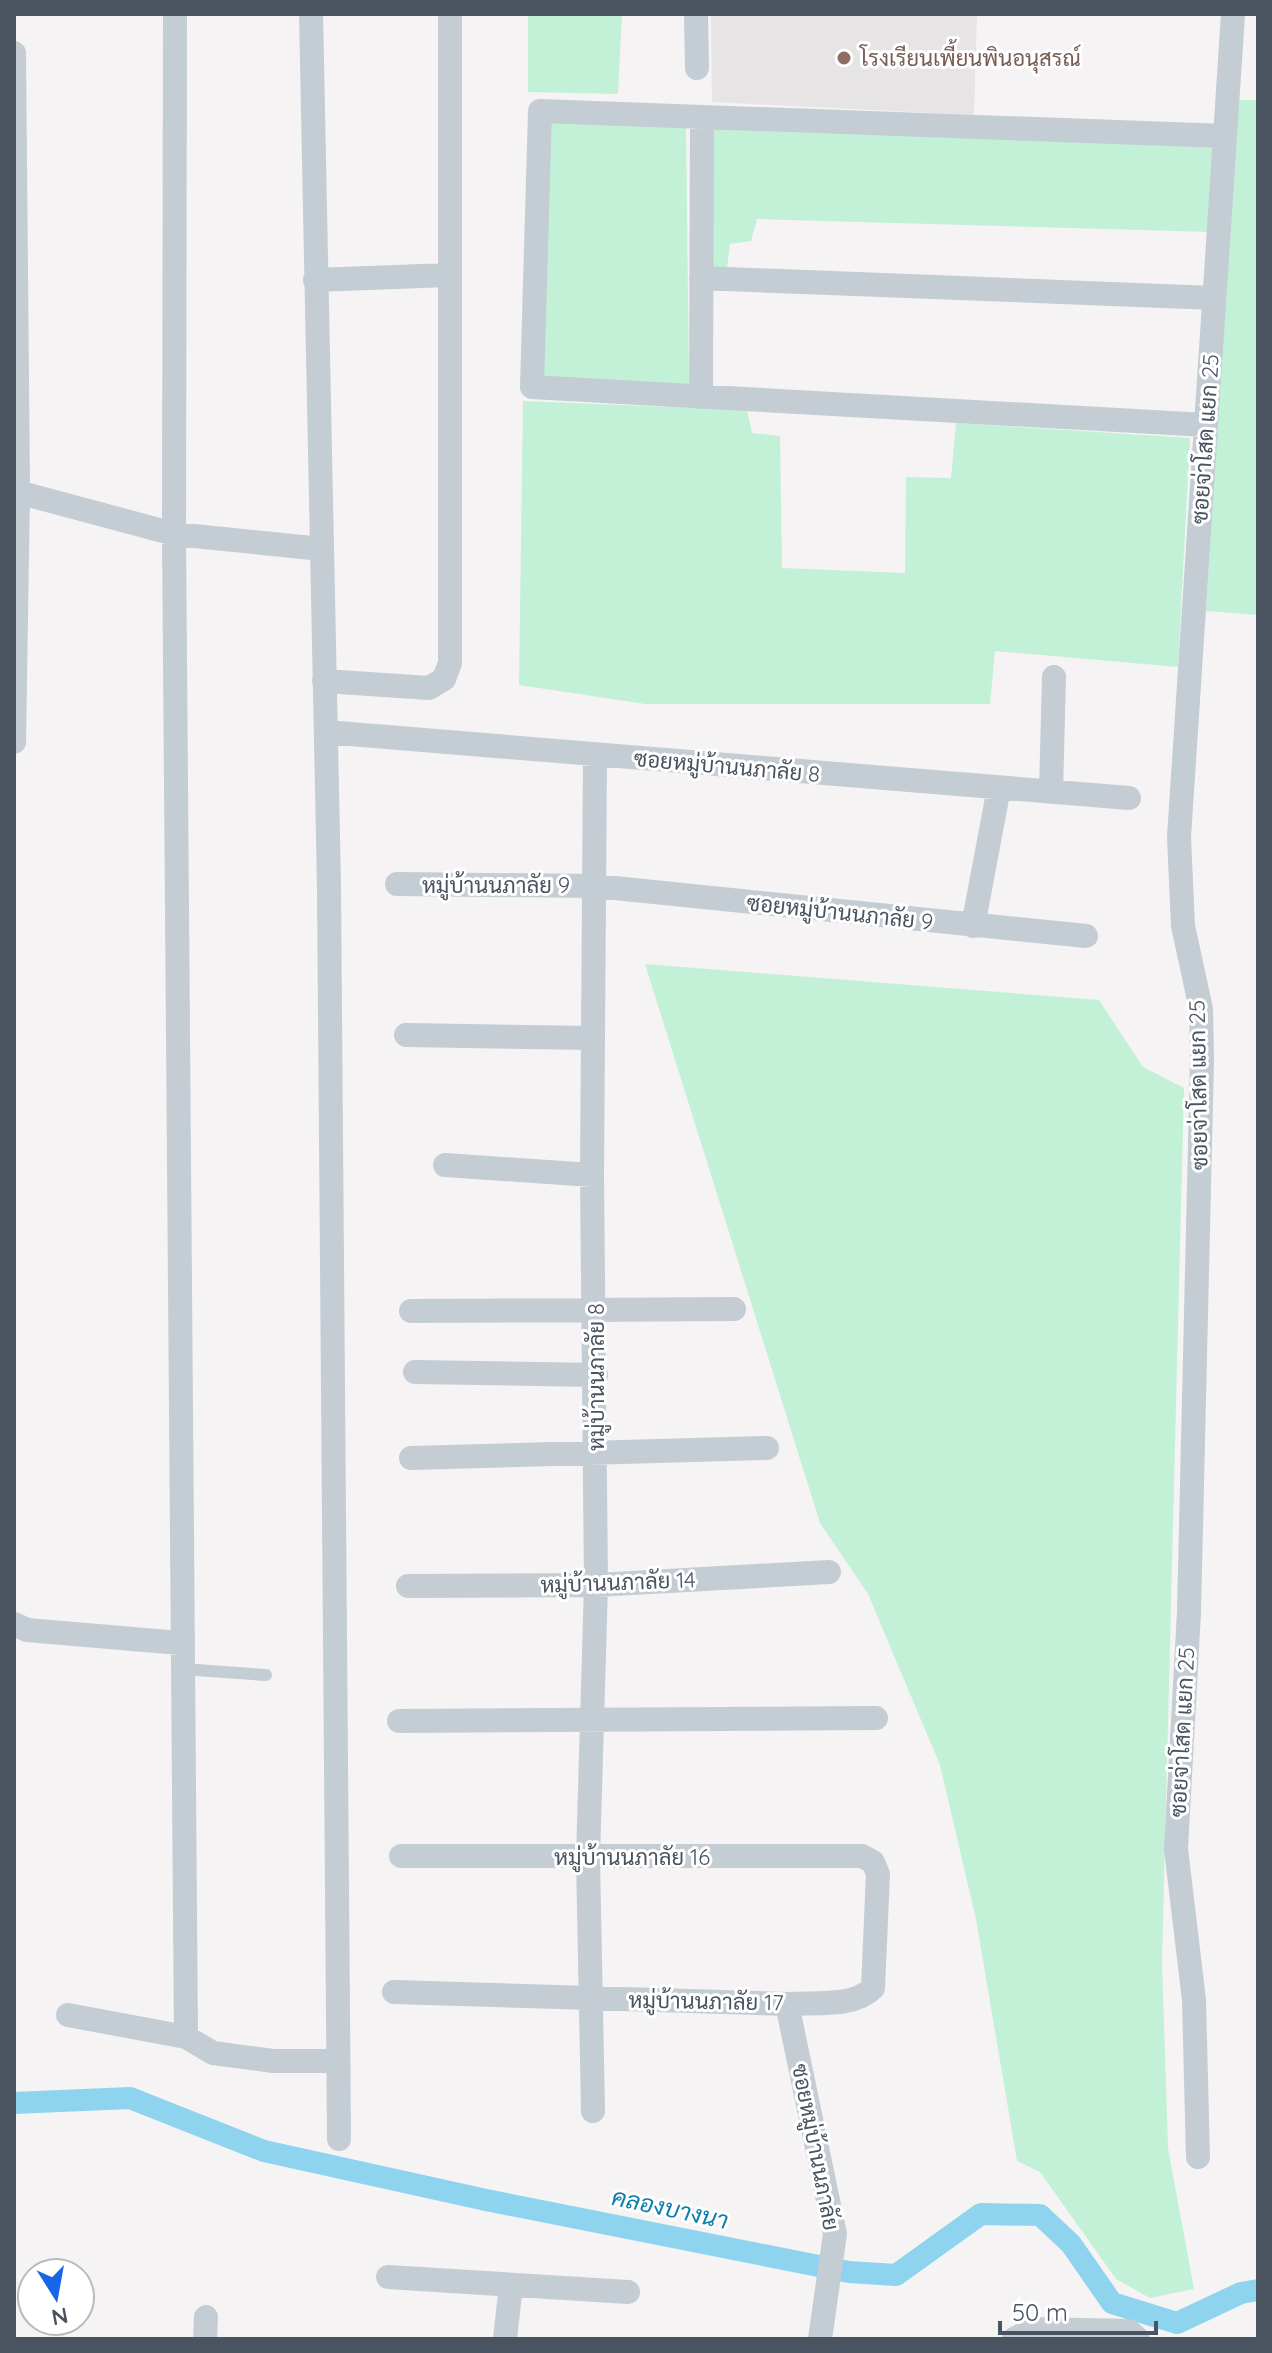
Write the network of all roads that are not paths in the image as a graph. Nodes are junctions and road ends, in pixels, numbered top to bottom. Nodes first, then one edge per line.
1 (175, 14) edge
2 (311, 14) edge
3 (450, 14) edge
4 (696, 14) edge
5 (1233, 14) edge
6 (14, 53) edge
7 (697, 68) dead end
8 (702, 117) junction
9 (1225, 136) junction
10 (448, 275) junction
11 (701, 278) junction
12 (315, 280) junction
13 (1214, 298) junction
14 (701, 397) junction
15 (1206, 425) junction
16 (16, 491) edge
17 (174, 534) junction
18 (322, 549) junction
19 (1054, 677) dead end
20 (324, 681) junction
21 (326, 732) junction
22 (14, 742) edge
23 (595, 755) junction
24 (999, 788) junction
25 (1051, 792) junction
26 (1129, 798) dead end
27 (397, 884) dead end
28 (595, 886) junction
29 (973, 926) junction
30 (1086, 936) dead end
31 (406, 1035) dead end
32 (593, 1038) junction
33 (445, 1165) dead end
34 (592, 1175) junction
35 (596, 1308) junction
36 (734, 1309) dead end
37 (411, 1311) dead end
38 (415, 1372) dead end
39 (596, 1375) junction
40 (767, 1448) dead end
41 (595, 1453) junction
42 (411, 1458) dead end
43 (829, 1572) dead end
44 (596, 1585) junction
45 (408, 1586) dead end
46 (14, 1624) edge
47 (180, 1643) junction
48 (180, 1669) junction
49 (266, 1675) dead end
50 (876, 1718) dead end
51 (399, 1721) dead end
52 (592, 1722) junction
53 (401, 1856) dead end
54 (862, 1856) joint
55 (588, 1858) junction
56 (394, 1992) dead end
57 (589, 1999) junction
58 (787, 2004) junction
59 (68, 2015) dead end
60 (186, 2037) junction
61 (338, 2061) junction
62 (593, 2111) dead end
63 (339, 2139) dead end
64 (1198, 2157) dead end
65 (388, 2277) dead end
66 (511, 2285) junction
67 (628, 2292) dead end
68 (505, 2339) edge
69 (820, 2339) edge
70 (1014, 2339) edge
71 (1138, 2339) edge

1 - 17 street
2 - 12 street
3 - 10 street
4 - 7 street
5 - 9 street, ซอยจ่าโสด แยก 25
6 - 16 street
8 - 9 street
8 - 11 street
8 - 14 street
9 - 13 street, ซอยจ่าโสด แยก 25
10 - 12 street
10 - 20 street
11 - 13 street
11 - 14 street
12 - 18 street
13 - 15 street, ซอยจ่าโสด แยก 25
14 - 15 street
15 - 64 street, ซอยจ่าโสด แยก 25
16 - 17 street
16 - 22 street
17 - 18 street
17 - 47 street
18 - 20 street
19 - 25 street
20 - 21 street
21 - 23 street, ซอยหมู่บ้านนภาลัย 8
21 - 61 street
23 - 24 street, ซอยหมู่บ้านนภาลัย 8
23 - 28 street, หมู่บ้านนภาลัย 8
24 - 25 street, ซอยหมู่บ้านนภาลัย 8
24 - 29 street
25 - 26 street, ซอยหมู่บ้านนภาลัย 8
27 - 28 street, หมู่บ้านนภาลัย 9
28 - 29 street, ซอยหมู่บ้านนภาลัย 9
28 - 32 street, หมู่บ้านนภาลัย 8
29 - 30 street, ซอยหมู่บ้านนภาลัย 9
31 - 32 street
32 - 34 street, หมู่บ้านนภาลัย 8
33 - 34 street
34 - 35 street, หมู่บ้านนภาลัย 8
35 - 36 street
35 - 37 street
35 - 39 street, หมู่บ้านนภาลัย 8
38 - 39 street
39 - 41 street, หมู่บ้านนภาลัย 8
40 - 41 street
41 - 42 street
41 - 44 street, หมู่บ้านนภาลัย 8
43 - 44 street, หมู่บ้านนภาลัย 14
44 - 45 street, หมู่บ้านนภาลัย 14
44 - 52 street, หมู่บ้านนภาลัย 8
46 - 47 street
47 - 48 street
48 - 49 lane
48 - 60 street
50 - 52 street
51 - 52 street
52 - 55 street, หมู่บ้านนภาลัย 8
53 - 55 street, หมู่บ้านนภาลัย 16
54 - 55 street, หมู่บ้านนภาลัย 16
54 - 58 street, หมู่บ้านนภาลัย 17
55 - 57 street, หมู่บ้านนภาลัย 8
56 - 57 street, หมู่บ้านนภาลัย 17
57 - 58 street, หมู่บ้านนภาลัย 17
57 - 62 street, หมู่บ้านนภาลัย 8
58 - 69 street, ซอยหมู่บ้านนภาลัย
59 - 60 street
60 - 61 street
61 - 63 street
65 - 66 street
66 - 67 street
66 - 68 street
70 - 71 street

